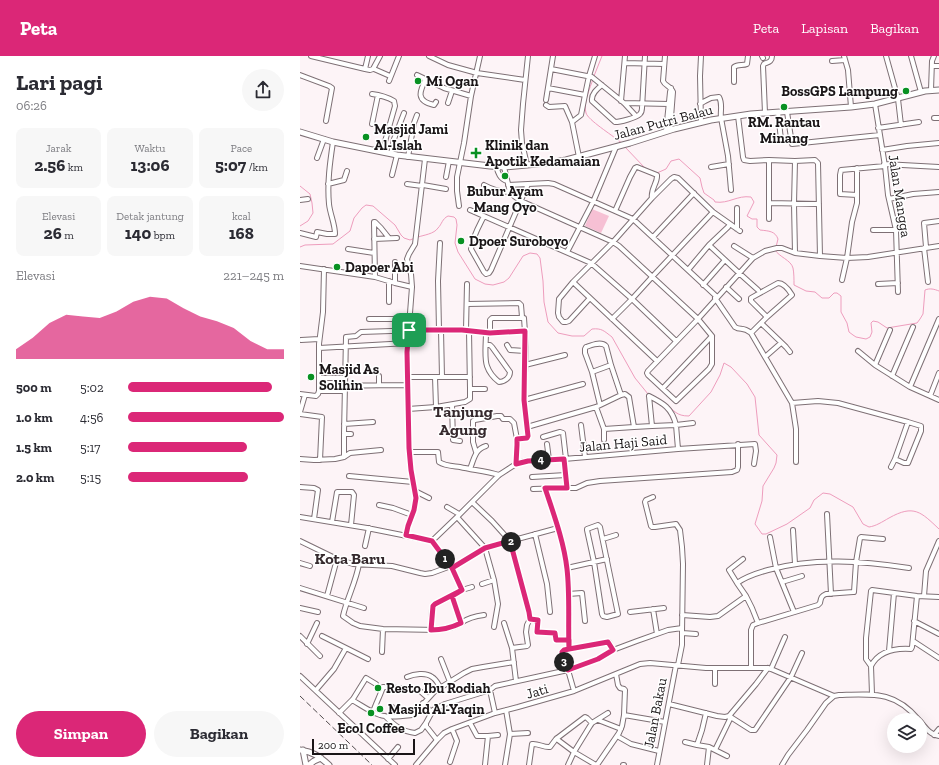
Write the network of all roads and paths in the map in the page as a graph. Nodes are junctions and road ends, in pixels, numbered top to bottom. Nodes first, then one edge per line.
1 (311, 56) edge
2 (368, 56) edge
3 (380, 56) edge
4 (399, 56) edge
5 (429, 56) edge
6 (480, 56) edge
7 (528, 56) edge
8 (553, 56) edge
9 (596, 56) edge
10 (625, 56) edge
11 (645, 56) edge
12 (665, 56) edge
13 (701, 56) edge
14 (748, 56) edge
15 (772, 56) edge
16 (886, 56) edge
17 (911, 56) edge
18 (930, 56) edge
19 (934, 56) edge
20 (845, 58) edge
21 (763, 60) edge
22 (832, 61) dead end
23 (625, 63) junction
24 (932, 63) junction
25 (645, 64) junction
26 (664, 64) junction
27 (939, 66) edge
28 (365, 69) junction
29 (374, 69) junction
30 (551, 69) junction
31 (477, 73) junction
32 (300, 74) edge
33 (417, 75) dead end
34 (591, 76) junction
35 (426, 80) junction
36 (525, 80) junction
37 (734, 82) dead end
38 (601, 83) junction
39 (548, 88) junction
40 (671, 88) junction
41 (931, 90) junction
42 (939, 90) edge
43 (452, 91) junction
44 (921, 92) junction
45 (372, 94) dead end
46 (378, 95) junction
47 (585, 95) junction
48 (471, 96) junction
49 (898, 99) junction
50 (546, 100) dead end
51 (436, 102) dead end
52 (622, 102) junction
53 (448, 103) dead end
54 (642, 103) junction
55 (669, 104) junction
56 (700, 104) junction
57 (874, 104) junction
58 (546, 105) dead end
59 (851, 107) junction
60 (778, 112) junction
61 (787, 112) junction
62 (404, 113) dead end
63 (765, 113) junction
64 (417, 115) dead end
65 (636, 116) junction
66 (738, 116) junction
67 (721, 118) junction
68 (326, 121) dead end
69 (572, 122) junction
70 (700, 122) junction
71 (919, 122) dead end
72 (372, 124) dead end
73 (901, 125) junction
74 (878, 128) junction
75 (668, 131) junction
76 (300, 132) edge
77 (880, 135) junction
78 (324, 139) junction
79 (781, 140) dead end
80 (333, 142) junction
81 (939, 143) edge
82 (619, 146) junction
83 (882, 150) junction
84 (382, 152) junction
85 (391, 154) junction
86 (397, 155) junction
87 (408, 157) junction
88 (579, 157) junction
89 (317, 158) dead end
90 (425, 159) junction
91 (768, 160) junction
92 (449, 161) junction
93 (795, 161) junction
94 (460, 162) junction
95 (729, 164) junction
96 (527, 165) junction
97 (885, 165) junction
98 (496, 166) junction
99 (504, 166) junction
100 (711, 167) dead end
101 (939, 167) edge
102 (857, 168) junction
103 (347, 171) dead end
104 (392, 175) dead end
105 (446, 177) dead end
106 (507, 183) junction
107 (328, 184) junction
108 (407, 184) dead end
109 (528, 184) junction
110 (484, 185) dead end
111 (423, 186) junction
112 (446, 188) dead end
113 (731, 190) dead end
114 (510, 192) junction
115 (939, 192) edge
116 (694, 193) junction
117 (857, 195) junction
118 (652, 198) junction
119 (308, 199) dead end
120 (889, 199) junction
121 (300, 200) edge
122 (521, 201) junction
123 (593, 202) junction
124 (769, 204) junction
125 (794, 204) junction
126 (819, 204) junction
127 (459, 206) dead end
128 (737, 208) dead end
129 (470, 210) dead end
130 (615, 211) junction
131 (713, 212) junction
132 (484, 216) junction
133 (633, 219) junction
134 (769, 219) dead end
135 (939, 221) edge
136 (730, 224) junction
137 (509, 227) junction
138 (580, 228) junction
139 (873, 230) dead end
140 (896, 230) junction
141 (300, 233) edge
142 (653, 237) junction
143 (388, 238) junction
144 (398, 238) dead end
145 (374, 239) junction
146 (613, 242) junction
147 (440, 243) dead end
148 (709, 245) junction
149 (734, 246) dead end
150 (939, 246) edge
151 (925, 248) junction
152 (348, 249) dead end
153 (567, 252) junction
154 (897, 252) junction
155 (374, 253) junction
156 (795, 253) junction
157 (672, 256) junction
158 (820, 256) junction
159 (753, 258) junction
160 (847, 258) junction
161 (725, 260) junction
162 (396, 262) dead end
163 (591, 263) junction
164 (300, 266) edge
165 (324, 269) junction
166 (688, 270) junction
167 (739, 273) junction
168 (375, 277) junction
169 (652, 277) junction
170 (842, 280) dead end
171 (388, 281) junction
172 (573, 282) junction
173 (928, 282) dead end
174 (395, 283) junction
175 (898, 283) junction
176 (467, 284) dead end
177 (878, 284) dead end
178 (703, 285) junction
179 (412, 287) junction
180 (726, 287) junction
181 (758, 290) dead end
182 (898, 292) dead end
183 (590, 298) junction
184 (716, 298) junction
185 (632, 299) junction
186 (739, 299) dead end
187 (389, 302) dead end
188 (467, 304) junction
189 (522, 317) junction
190 (767, 317) junction
191 (369, 319) dead end
192 (410, 319) junction
193 (612, 319) junction
194 (698, 319) junction
195 (939, 319) edge
196 (761, 323) junction
197 (913, 327) dead end
198 (409, 330) junction
199 (440, 330) junction
200 (468, 330) junction
201 (890, 330) dead end
202 (525, 331) junction
203 (488, 333) junction
204 (751, 333) junction
205 (712, 336) junction
206 (319, 339) junction
207 (301, 340) dead end
208 (676, 341) junction
209 (408, 343) junction
210 (781, 343) junction
211 (486, 345) junction
212 (507, 346) dead end
213 (345, 347) junction
214 (318, 348) junction
215 (526, 351) junction
216 (858, 351) dead end
217 (790, 352) dead end
218 (565, 355) dead end
219 (765, 357) junction
220 (657, 361) junction
221 (525, 365) junction
222 (611, 365) junction
223 (875, 365) junction
224 (592, 372) junction
225 (939, 373) edge
226 (379, 376) dead end
227 (892, 376) junction
228 (408, 377) junction
229 (435, 377) junction
230 (442, 377) junction
231 (470, 377) junction
232 (319, 378) junction
233 (344, 378) junction
234 (938, 378) edge
235 (583, 384) dead end
236 (379, 385) junction
237 (408, 385) junction
238 (344, 386) junction
239 (910, 387) junction
240 (663, 388) junction
241 (470, 389) junction
242 (485, 389) dead end
243 (319, 391) junction
244 (344, 391) junction
245 (300, 394) edge
246 (306, 395) junction
247 (621, 395) junction
248 (930, 396) junction
249 (524, 400) junction
250 (939, 400) edge
251 (792, 403) junction
252 (600, 404) junction
253 (452, 405) junction
254 (436, 407) junction
255 (596, 407) junction
256 (408, 409) junction
257 (300, 413) edge
258 (373, 422) dead end
259 (908, 422) junction
260 (693, 423) dead end
261 (344, 424) junction
262 (581, 425) dead end
263 (676, 425) junction
264 (652, 426) junction
265 (527, 427) junction
266 (634, 427) junction
267 (604, 429) junction
268 (344, 434) junction
269 (351, 434) dead end
270 (543, 438) dead end
271 (517, 439) junction
272 (604, 440) dead end
273 (460, 441) dead end
274 (547, 444) dead end
275 (738, 444) junction
276 (486, 446) dead end
277 (678, 449) junction
278 (381, 450) dead end
279 (410, 452) junction
280 (476, 452) junction
281 (585, 457) junction
282 (344, 458) junction
283 (565, 459) junction
284 (895, 459) junction
285 (300, 460) edge
286 (320, 460) junction
287 (549, 460) junction
288 (796, 462) dead end
289 (516, 464) junction
290 (754, 464) dead end
291 (891, 467) dead end
292 (470, 469) junction
293 (499, 475) junction
294 (566, 475) junction
295 (349, 476) dead end
296 (532, 477) dead end
297 (413, 482) junction
298 (300, 487) edge
299 (545, 488) junction
300 (567, 488) junction
301 (533, 489) dead end
302 (415, 491) junction
303 (653, 497) dead end
304 (429, 498) dead end
305 (472, 502) junction
306 (378, 504) dead end
307 (448, 507) dead end
308 (827, 514) dead end
309 (412, 515) junction
310 (458, 516) junction
311 (300, 517) edge
312 (314, 519) junction
313 (332, 522) junction
314 (350, 525) junction
315 (370, 528) junction
316 (558, 528) junction
317 (793, 530) dead end
318 (535, 534) junction
319 (406, 535) junction
320 (616, 535) dead end
321 (770, 537) dead end
322 (603, 539) junction
323 (883, 539) dead end
324 (432, 541) junction
325 (510, 541) junction
326 (939, 541) edge
327 (300, 542) edge
328 (365, 546) dead end
329 (485, 548) junction
330 (607, 558) junction
331 (337, 559) junction
332 (743, 559) dead end
333 (594, 562) junction
334 (829, 562) junction
335 (856, 562) junction
336 (300, 563) edge
337 (359, 564) junction
338 (795, 564) junction
339 (310, 566) dead end
340 (451, 567) junction
341 (567, 568) junction
342 (776, 568) junction
343 (909, 568) dead end
344 (802, 576) dead end
345 (494, 580) junction
346 (782, 582) junction
347 (737, 583) junction
348 (482, 584) dead end
349 (472, 587) dead end
350 (300, 588) edge
351 (462, 590) junction
352 (894, 593) junction
353 (568, 594) junction
354 (831, 594) junction
355 (327, 596) junction
356 (452, 596) junction
357 (746, 596) junction
358 (917, 596) junction
359 (924, 596) junction
360 (939, 597) edge
361 (347, 603) junction
362 (300, 608) edge
363 (364, 608) dead end
364 (664, 608) dead end
365 (653, 609) junction
366 (318, 612) dead end
367 (550, 612) dead end
368 (630, 612) dead end
369 (794, 612) junction
370 (484, 615) dead end
371 (682, 616) junction
372 (530, 619) junction
373 (585, 621) dead end
374 (914, 621) junction
375 (317, 623) dead end
376 (461, 623) junction
377 (504, 623) dead end
378 (758, 623) junction
379 (494, 627) dead end
380 (383, 628) junction
381 (431, 630) junction
382 (682, 631) junction
383 (656, 634) junction
384 (696, 634) dead end
385 (939, 634) edge
386 (300, 636) edge
387 (322, 636) dead end
388 (785, 637) dead end
389 (569, 640) junction
390 (913, 641) junction
391 (307, 644) junction
392 (346, 648) junction
393 (512, 648) junction
394 (569, 649) junction
395 (613, 650) junction
396 (889, 651) junction
397 (382, 652) dead end
398 (802, 653) dead end
399 (320, 656) dead end
400 (939, 658) edge
401 (368, 659) dead end
402 (441, 659) dead end
403 (514, 662) junction
404 (677, 665) junction
405 (871, 666) junction
406 (715, 668) junction
407 (751, 668) junction
408 (770, 668) junction
409 (568, 670) junction
410 (616, 674) junction
411 (300, 676) edge
412 (407, 677) dead end
413 (791, 677) junction
414 (516, 681) junction
415 (450, 682) junction
416 (376, 684) dead end
417 (715, 684) dead end
418 (440, 687) junction
419 (316, 690) junction
420 (490, 690) junction
421 (574, 691) junction
422 (872, 694) junction
423 (834, 696) junction
424 (428, 698) junction
425 (352, 700) junction
426 (423, 704) junction
427 (669, 704) junction
428 (392, 706) dead end
429 (506, 710) junction
430 (373, 712) junction
431 (432, 712) junction
432 (608, 712) dead end
433 (339, 713) junction
434 (495, 713) junction
435 (913, 713) edge
436 (706, 714) junction
437 (386, 716) junction
438 (392, 716) junction
439 (624, 716) junction
440 (730, 717) junction
441 (598, 720) junction
442 (426, 722) junction
443 (470, 722) junction
444 (665, 722) junction
445 (592, 723) junction
446 (452, 729) junction
447 (621, 729) junction
448 (927, 729) edge
449 (939, 729) edge
450 (528, 733) dead end
451 (510, 734) junction
452 (498, 735) dead end
453 (934, 735) junction
454 (488, 736) junction
455 (617, 736) junction
456 (939, 736) edge
457 (558, 738) junction
458 (437, 740) junction
459 (684, 742) dead end
460 (697, 745) junction
461 (398, 747) dead end
462 (709, 747) junction
463 (301, 750) edge
464 (715, 750) junction
465 (659, 751) junction
466 (574, 752) junction
467 (727, 756) dead end
468 (321, 758) junction
469 (388, 759) junction
470 (450, 762) dead end
471 (306, 765) edge
472 (309, 765) edge
473 (329, 765) edge
474 (395, 765) edge
475 (416, 765) edge
476 (485, 765) edge
477 (505, 765) edge
478 (529, 765) edge
479 (568, 765) edge
480 (597, 765) edge
481 (656, 765) edge
482 (706, 765) edge
483 (782, 765) edge

1 - 28 street
2 - 28 street
3 - 29 street
4 - 29 street
5 - 31 street
6 - 31 street
7 - 36 street
8 - 30 street
9 - 34 street
10 - 23 street
11 - 25 street
12 - 26 street
13 - 56 street
14 - 37 street
15 - 21 street
16 - 49 street
17 - 44 street
18 - 24 street
19 - 24 street
20 - 22 street
20 - 59 street
21 - 63 street
23 - 25 street
23 - 52 street
24 - 27 street
24 - 41 street
25 - 26 street
25 - 54 street
26 - 40 street
28 - 29 street
30 - 34 street
30 - 39 street
31 - 36 street
31 - 48 street
32 - 68 street
33 - 35 street
34 - 38 street
34 - 47 street
35 - 43 street
35 - 51 street
36 - 96 street
38 - 52 street
38 - 65 street
39 - 47 street
39 - 50 street
40 - 55 street
40 - 75 street
41 - 42 main road, Jalan Putri Balau
41 - 44 main road, Jalan Putri Balau
43 - 48 street
43 - 53 street
44 - 49 main road, Jalan Putri Balau
45 - 46 street
46 - 72 street
46 - 84 street
47 - 69 street
48 - 94 street
49 - 57 main road, Jalan Putri Balau
49 - 73 street
52 - 54 street
52 - 65 street
54 - 55 street
54 - 65 street
55 - 75 street
56 - 67 street
56 - 70 street
57 - 59 main road, Jalan Putri Balau
57 - 74 street, Jalan Mangga
58 - 69 street
59 - 61 main road, Jalan Putri Balau
60 - 61 main road, Jalan Putri Balau
60 - 63 main road, Jalan Putri Balau
60 - 79 street
61 - 77 street
62 - 85 street
63 - 66 main road, Jalan Putri Balau
64 - 87 street
66 - 67 main road, Jalan Putri Balau
66 - 91 street
67 - 70 main road, Jalan Putri Balau
67 - 95 street
69 - 88 street
70 - 75 main road, Jalan Putri Balau
71 - 73 street
73 - 74 street
74 - 77 street, Jalan Mangga
75 - 82 main road, Jalan Putri Balau
76 - 78 main road, Jalan Putri Balau
77 - 83 street, Jalan Mangga
78 - 80 main road, Jalan Putri Balau
78 - 89 street
80 - 84 main road, Jalan Putri Balau
80 - 107 street
81 - 83 street
82 - 88 main road, Jalan Putri Balau
82 - 123 street
83 - 97 street, Jalan Mangga
84 - 85 main road, Jalan Putri Balau
85 - 86 main road, Jalan Putri Balau
86 - 87 main road, Jalan Putri Balau
86 - 104 street
87 - 90 main road, Jalan Putri Balau
88 - 96 main road, Jalan Putri Balau
90 - 92 main road, Jalan Putri Balau
90 - 111 street
91 - 93 street
91 - 124 street
92 - 94 main road, Jalan Putri Balau
92 - 105 street
93 - 125 street
93 - 126 street
94 - 98 main road, Jalan Putri Balau
94 - 127 street
95 - 100 street
95 - 113 street
96 - 99 main road, Jalan Putri Balau
97 - 101 street
97 - 102 street
97 - 120 street, Jalan Mangga
98 - 99 main road, Jalan Putri Balau
98 - 106 street
99 - 106 street
102 - 117 street
102 - 117 street
103 - 107 street
106 - 109 street
106 - 114 street
107 - 141 street
108 - 111 street
109 - 122 street
109 - 123 street
110 - 114 street
111 - 112 street
111 - 179 street
114 - 122 street
115 - 120 street
116 - 118 street
116 - 131 street
116 - 142 street
117 - 160 street
118 - 130 street
118 - 133 street
119 - 121 street
120 - 140 street, Jalan Mangga
122 - 137 street
122 - 138 street
123 - 130 street
123 - 138 street
124 - 125 street
124 - 134 street
125 - 126 street
125 - 156 street
126 - 158 street
128 - 136 street
129 - 132 street
130 - 133 street
131 - 136 street
131 - 157 street
132 - 137 street
132 - 137 street
133 - 142 street
133 - 146 street
135 - 151 street
136 - 148 street
137 - 153 street
138 - 146 street
138 - 153 street
139 - 140 street
140 - 154 street, Jalan Mangga
142 - 157 street
143 - 144 street
143 - 145 street
143 - 145 street
145 - 155 street
146 - 163 street
146 - 169 street
147 - 199 street
148 - 161 street
148 - 166 street
149 - 159 street
150 - 151 street
151 - 154 street
151 - 173 street
152 - 155 street
153 - 163 street
154 - 160 street
154 - 175 street, Jalan Mangga
155 - 168 street
156 - 158 street
156 - 159 street
157 - 166 street
157 - 169 street
158 - 160 street
159 - 167 street
160 - 170 street
161 - 167 street
161 - 178 street
162 - 174 street
163 - 172 street
163 - 185 street
164 - 165 street
165 - 168 street
165 - 206 street
166 - 178 street
167 - 180 street
167 - 181 street
168 - 171 street
169 - 185 street
169 - 194 street
171 - 174 street
171 - 187 street
172 - 183 street
172 - 183 street
174 - 179 street
175 - 177 street
175 - 182 street, Jalan Mangga
176 - 188 street
178 - 184 street
179 - 192 street
180 - 184 street
180 - 186 street
183 - 193 street
184 - 194 street
184 - 204 street
185 - 193 street
185 - 208 street
188 - 189 street
188 - 200 street
189 - 202 street
189 - 203 street
190 - 190 street
190 - 196 street
191 - 192 street
192 - 198 street
193 - 220 street
194 - 205 street
194 - 208 street
195 - 239 street
196 - 204 street
196 - 210 street
197 - 227 street
198 - 199 street
198 - 209 street
198 - 213 street
199 - 200 street
199 - 230 street
200 - 203 street
200 - 231 street
201 - 223 street
202 - 203 street
202 - 215 street
203 - 211 street
204 - 219 street
205 - 240 street
205 - 240 street
206 - 207 street
206 - 214 street
208 - 220 street
209 - 213 street
209 - 228 street
210 - 217 street
210 - 219 street
211 - 211 street
212 - 215 street
213 - 214 street
213 - 233 street
214 - 232 street
215 - 221 street
216 - 223 street
218 - 221 street
219 - 251 street
220 - 240 street
221 - 249 street
222 - 224 street
222 - 224 street
222 - 247 street
223 - 227 street
224 - 252 street
225 - 234 street
226 - 236 street
227 - 239 street
228 - 229 street
228 - 237 street
229 - 230 street
229 - 254 street
230 - 231 street
231 - 241 street
232 - 233 street
232 - 243 street
233 - 238 street
234 - 248 street
235 - 249 street
236 - 237 street
236 - 238 street
237 - 256 street
238 - 244 street
239 - 248 street
241 - 242 street
241 - 253 street
243 - 244 street
243 - 246 street
244 - 261 street
245 - 246 street
246 - 257 street
247 - 252 street
247 - 266 street
248 - 250 street
249 - 265 street
251 - 259 street
251 - 288 street
252 - 255 street
253 - 254 street
253 - 273 street
254 - 256 street
255 - 265 street
255 - 267 street
256 - 279 street
257 - 286 street
258 - 261 street
259 - 284 street
259 - 284 street
260 - 263 street
261 - 268 street
262 - 281 street
263 - 264 street
263 - 264 street
263 - 277 street
264 - 266 street
265 - 271 street
266 - 267 street
267 - 272 street
268 - 269 street
268 - 282 street
270 - 283 street
271 - 280 street
271 - 289 street
274 - 287 street
275 - 277 street, Jalan Haji Said
275 - 290 street, Jalan Haji Said
275 - 300 street
276 - 280 street
277 - 281 street, Jalan Haji Said
278 - 282 street
279 - 292 street
279 - 297 street
280 - 292 street
281 - 283 street, Jalan Haji Said
282 - 286 street
283 - 287 street, Jalan Haji Said
283 - 294 street
284 - 291 street
285 - 286 street
287 - 289 street, Jalan Haji Said
289 - 293 street, Jalan Haji Said
292 - 293 street
293 - 305 street, Jalan Haji Said
294 - 296 street
294 - 300 street
295 - 297 street
297 - 302 street
298 - 312 street
299 - 300 street
299 - 301 street
299 - 316 street
302 - 304 street
302 - 309 street
303 - 371 street, Jalan Bakau
305 - 310 street, Jalan Haji Said
305 - 325 street
306 - 309 street
307 - 310 street
308 - 334 street
309 - 319 street
310 - 324 street, Jalan Haji Said
310 - 329 street
311 - 312 street
312 - 313 street
313 - 314 street
313 - 314 street
314 - 315 street
315 - 319 street
315 - 328 street
316 - 318 street
316 - 341 street
317 - 338 street
318 - 325 street
318 - 367 street
319 - 324 street
320 - 322 street
321 - 342 street
322 - 330 street
322 - 333 street
323 - 335 street
324 - 340 street
325 - 329 street
325 - 372 street
326 - 359 street
327 - 331 street
329 - 340 street
329 - 345 street
330 - 333 street
330 - 333 street
331 - 337 street
331 - 355 street
332 - 347 street
333 - 341 street
334 - 335 street
334 - 338 street
334 - 354 street
335 - 343 street
335 - 354 street
336 - 339 street
337 - 340 street
337 - 361 street
338 - 342 street
340 - 351 street
341 - 353 street
342 - 346 street
342 - 347 street
344 - 346 street
345 - 348 street
345 - 379 street
346 - 369 street
347 - 357 street
349 - 351 street
350 - 355 street
351 - 356 street
352 - 358 street
352 - 396 street
352 - 405 street
353 - 373 street
353 - 389 street
354 - 369 street
355 - 361 street
356 - 376 street
356 - 381 street
357 - 371 street
357 - 378 street
358 - 359 street
358 - 374 street
359 - 360 street
361 - 363 street
361 - 380 street
362 - 366 street
364 - 365 street
365 - 368 street
365 - 383 street
369 - 378 street
370 - 376 street
371 - 382 street, Jalan Bakau
372 - 389 street
372 - 393 street
374 - 385 street
374 - 390 street
375 - 391 street
376 - 381 street
377 - 393 street
378 - 407 street
380 - 381 street
380 - 397 street
382 - 383 street
382 - 384 street
382 - 404 street, Jalan Bakau
383 - 395 street
386 - 391 street
387 - 392 street
388 - 408 street
389 - 394 street
390 - 396 street
390 - 400 street
391 - 399 street
392 - 401 street
392 - 419 street
393 - 403 street
394 - 395 street
394 - 409 street
395 - 409 street
396 - 405 street
398 - 413 street
402 - 415 street
403 - 414 street
403 - 415 street
404 - 406 street, Jati
404 - 410 street, Jati
404 - 427 street, Jalan Bakau
405 - 422 street
406 - 407 street, Jati
406 - 417 street
407 - 408 street, Jati
408 - 413 street
408 - 440 street
409 - 414 street
409 - 421 street
410 - 421 street, Jati
410 - 439 street
411 - 419 street
412 - 418 street
413 - 423 street
413 - 440 street
414 - 420 street
415 - 418 street
416 - 425 street
418 - 424 street
419 - 433 street
420 - 431 street
420 - 434 street
421 - 429 street, Jati
422 - 423 street
422 - 435 street
423 - 483 street
424 - 426 street
424 - 430 street
425 - 430 street
425 - 433 street
426 - 431 street
426 - 438 street
427 - 436 street
427 - 444 street, Jalan Bakau
428 - 438 street
429 - 434 street, Jati
429 - 451 street
430 - 437 street
431 - 442 street
432 - 441 street
433 - 469 street
434 - 443 street, Jati
436 - 440 street
436 - 460 street
437 - 438 street
437 - 442 street
439 - 444 street
439 - 447 street
440 - 464 street
441 - 445 street
441 - 447 street
442 - 458 street
443 - 446 street, Jati
443 - 454 street
444 - 465 street, Jalan Bakau
445 - 457 street
445 - 466 street
446 - 458 street, Jati
446 - 470 street
447 - 455 street
448 - 453 street
449 - 453 street
450 - 451 street
451 - 477 street
452 - 454 street
453 - 456 street
454 - 476 street
455 - 465 street
455 - 480 street
457 - 466 street
457 - 478 street
458 - 475 street, Jati
459 - 460 street
460 - 462 street
461 - 469 street
462 - 464 street
462 - 482 street
463 - 468 main road
463 - 471 main road
464 - 467 street
465 - 481 street, Jalan Bakau
466 - 479 street
466 - 480 street
468 - 472 main road
468 - 473 main road
469 - 474 street

